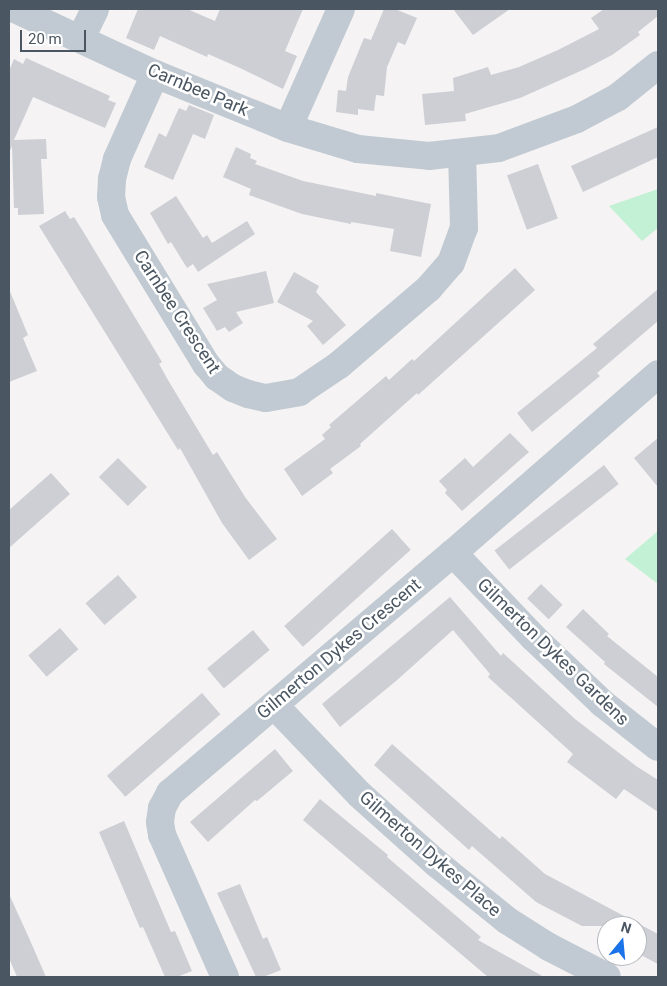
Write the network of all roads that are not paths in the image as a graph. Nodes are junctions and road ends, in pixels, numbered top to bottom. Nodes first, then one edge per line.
1 (14, 9) edge
2 (95, 9) edge
3 (341, 9) edge
4 (81, 38) junction
5 (658, 65) edge
6 (155, 74) junction
7 (288, 128) junction
8 (462, 154) junction
9 (658, 374) edge
10 (453, 553) junction
11 (274, 705) junction
12 (658, 747) edge
13 (602, 976) edge
14 (225, 977) edge

1 - 4 street, Carnbee Park
2 - 4 street
3 - 7 street
4 - 6 street, Carnbee Park
5 - 8 street, Carnbee Park
6 - 7 street, Carnbee Park
6 - 8 street, Carnbee Crescent
7 - 8 street, Carnbee Park
9 - 10 street, Gilmerton Dykes Crescent
10 - 11 street, Gilmerton Dykes Crescent
10 - 12 street, Gilmerton Dykes Gardens
11 - 13 street, Gilmerton Dykes Place
11 - 14 street, Gilmerton Dykes Crescent

